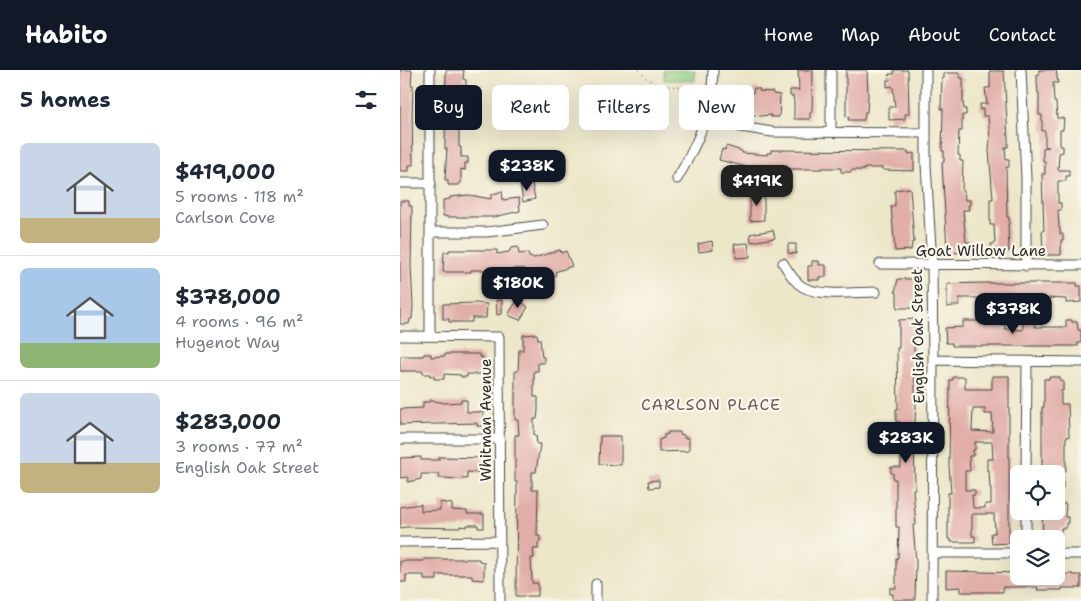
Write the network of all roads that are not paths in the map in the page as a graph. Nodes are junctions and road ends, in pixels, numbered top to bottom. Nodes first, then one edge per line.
1 (430, 70) edge
2 (713, 70) edge
3 (831, 70) edge
4 (926, 70) edge
5 (1021, 70) edge
6 (712, 85) edge
7 (702, 130) edge
8 (754, 130) edge
9 (831, 132) junction
10 (926, 133) junction
11 (677, 180) dead end
12 (400, 183) edge
13 (431, 183) junction
14 (543, 225) dead end
15 (431, 232) junction
16 (783, 263) dead end
17 (880, 264) dead end
18 (932, 265) junction
19 (1081, 265) edge
20 (1026, 266) junction
21 (876, 292) dead end
22 (400, 336) edge
23 (430, 336) junction
24 (933, 360) junction
25 (1027, 362) junction
26 (1081, 362) edge
27 (400, 439) edge
28 (500, 439) junction
29 (1026, 465) edge
30 (500, 540) junction
31 (400, 542) edge
32 (1010, 553) edge
33 (932, 554) junction
34 (1065, 554) edge
35 (1081, 554) edge
36 (596, 584) dead end
37 (500, 601) edge
38 (596, 601) edge
39 (932, 601) edge

1 - 13 street
2 - 6 street
3 - 9 street
4 - 10 street, English Oak Street
5 - 20 street
7 - 11 street
8 - 9 street
9 - 10 street
10 - 18 street, English Oak Street
12 - 13 street
13 - 15 street
14 - 15 street
15 - 23 street
16 - 21 street
17 - 18 street, Goat Willow Lane
18 - 20 street, Goat Willow Lane
18 - 24 street, English Oak Street
19 - 20 street, Goat Willow Lane
22 - 23 street, Whitman Avenue
23 - 28 street, Whitman Avenue
24 - 25 street
24 - 33 street, English Oak Street
25 - 26 street
25 - 29 street
27 - 28 street
28 - 30 street, Whitman Avenue
30 - 31 street
30 - 37 street, Whitman Avenue
32 - 33 street
33 - 39 street, English Oak Street
34 - 35 street
36 - 38 street

